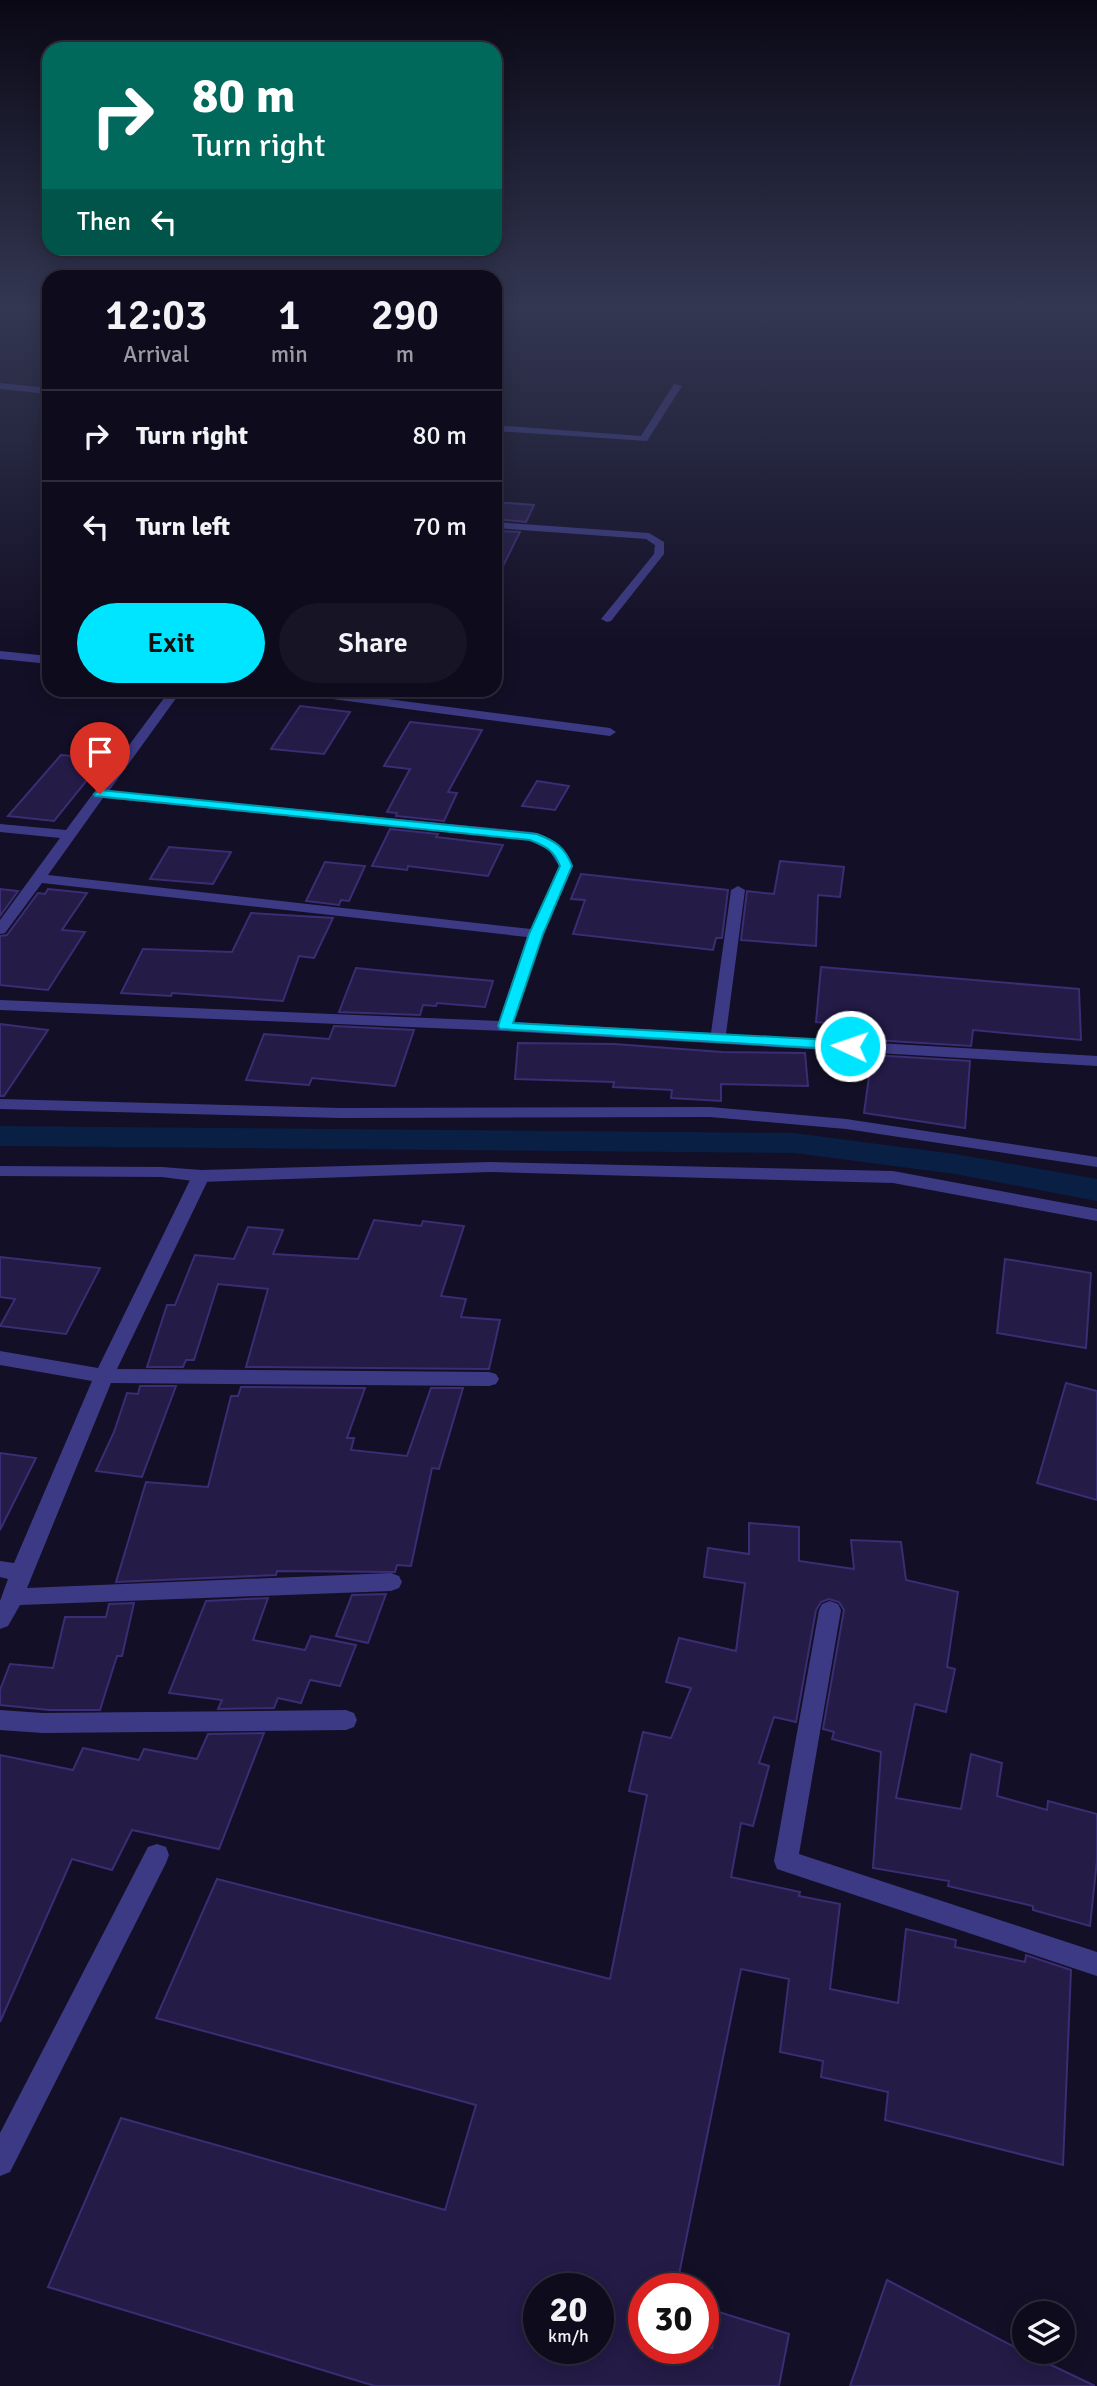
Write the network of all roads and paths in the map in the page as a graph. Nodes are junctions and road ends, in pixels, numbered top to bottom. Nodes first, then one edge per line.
1 (656, 419) edge
2 (502, 429) edge
3 (502, 526) edge
4 (607, 619) dead end
5 (0, 655) edge
6 (42, 659) edge
7 (171, 697) edge
8 (348, 697) edge
9 (610, 732) dead end
10 (100, 794) junction
11 (0, 828) edge
12 (70, 835) junction
13 (39, 878) junction
14 (738, 890) dead end
15 (0, 930) edge
16 (536, 934) junction
17 (0, 1005) edge
18 (505, 1026) junction
19 (718, 1038) junction
20 (1097, 1061) edge
21 (0, 1104) edge
22 (1097, 1162) edge
23 (0, 1171) edge
24 (201, 1176) junction
25 (1097, 1215) edge
26 (0, 1358) edge
27 (104, 1376) junction
28 (489, 1379) dead end
29 (10, 1570) edge
30 (391, 1582) dead end
31 (14, 1597) junction
32 (830, 1610) dead end
33 (0, 1620) edge
34 (0, 1720) edge
35 (346, 1720) dead end
36 (156, 1855) dead end
37 (1097, 1964) edge
38 (0, 2162) edge

1 - 2 street
3 - 4 street
5 - 6 street
7 - 10 street
8 - 9 street
10 - 12 street
10 - 16 street
11 - 12 street
12 - 13 street
13 - 15 street
13 - 16 street
14 - 19 street
16 - 18 street
17 - 18 street
18 - 19 street
19 - 20 street
21 - 22 street
23 - 24 street
24 - 25 street
24 - 27 street
26 - 27 street
27 - 28 street
27 - 29 street
29 - 31 street
30 - 31 street
31 - 33 street
32 - 37 street
34 - 35 street
36 - 38 street

